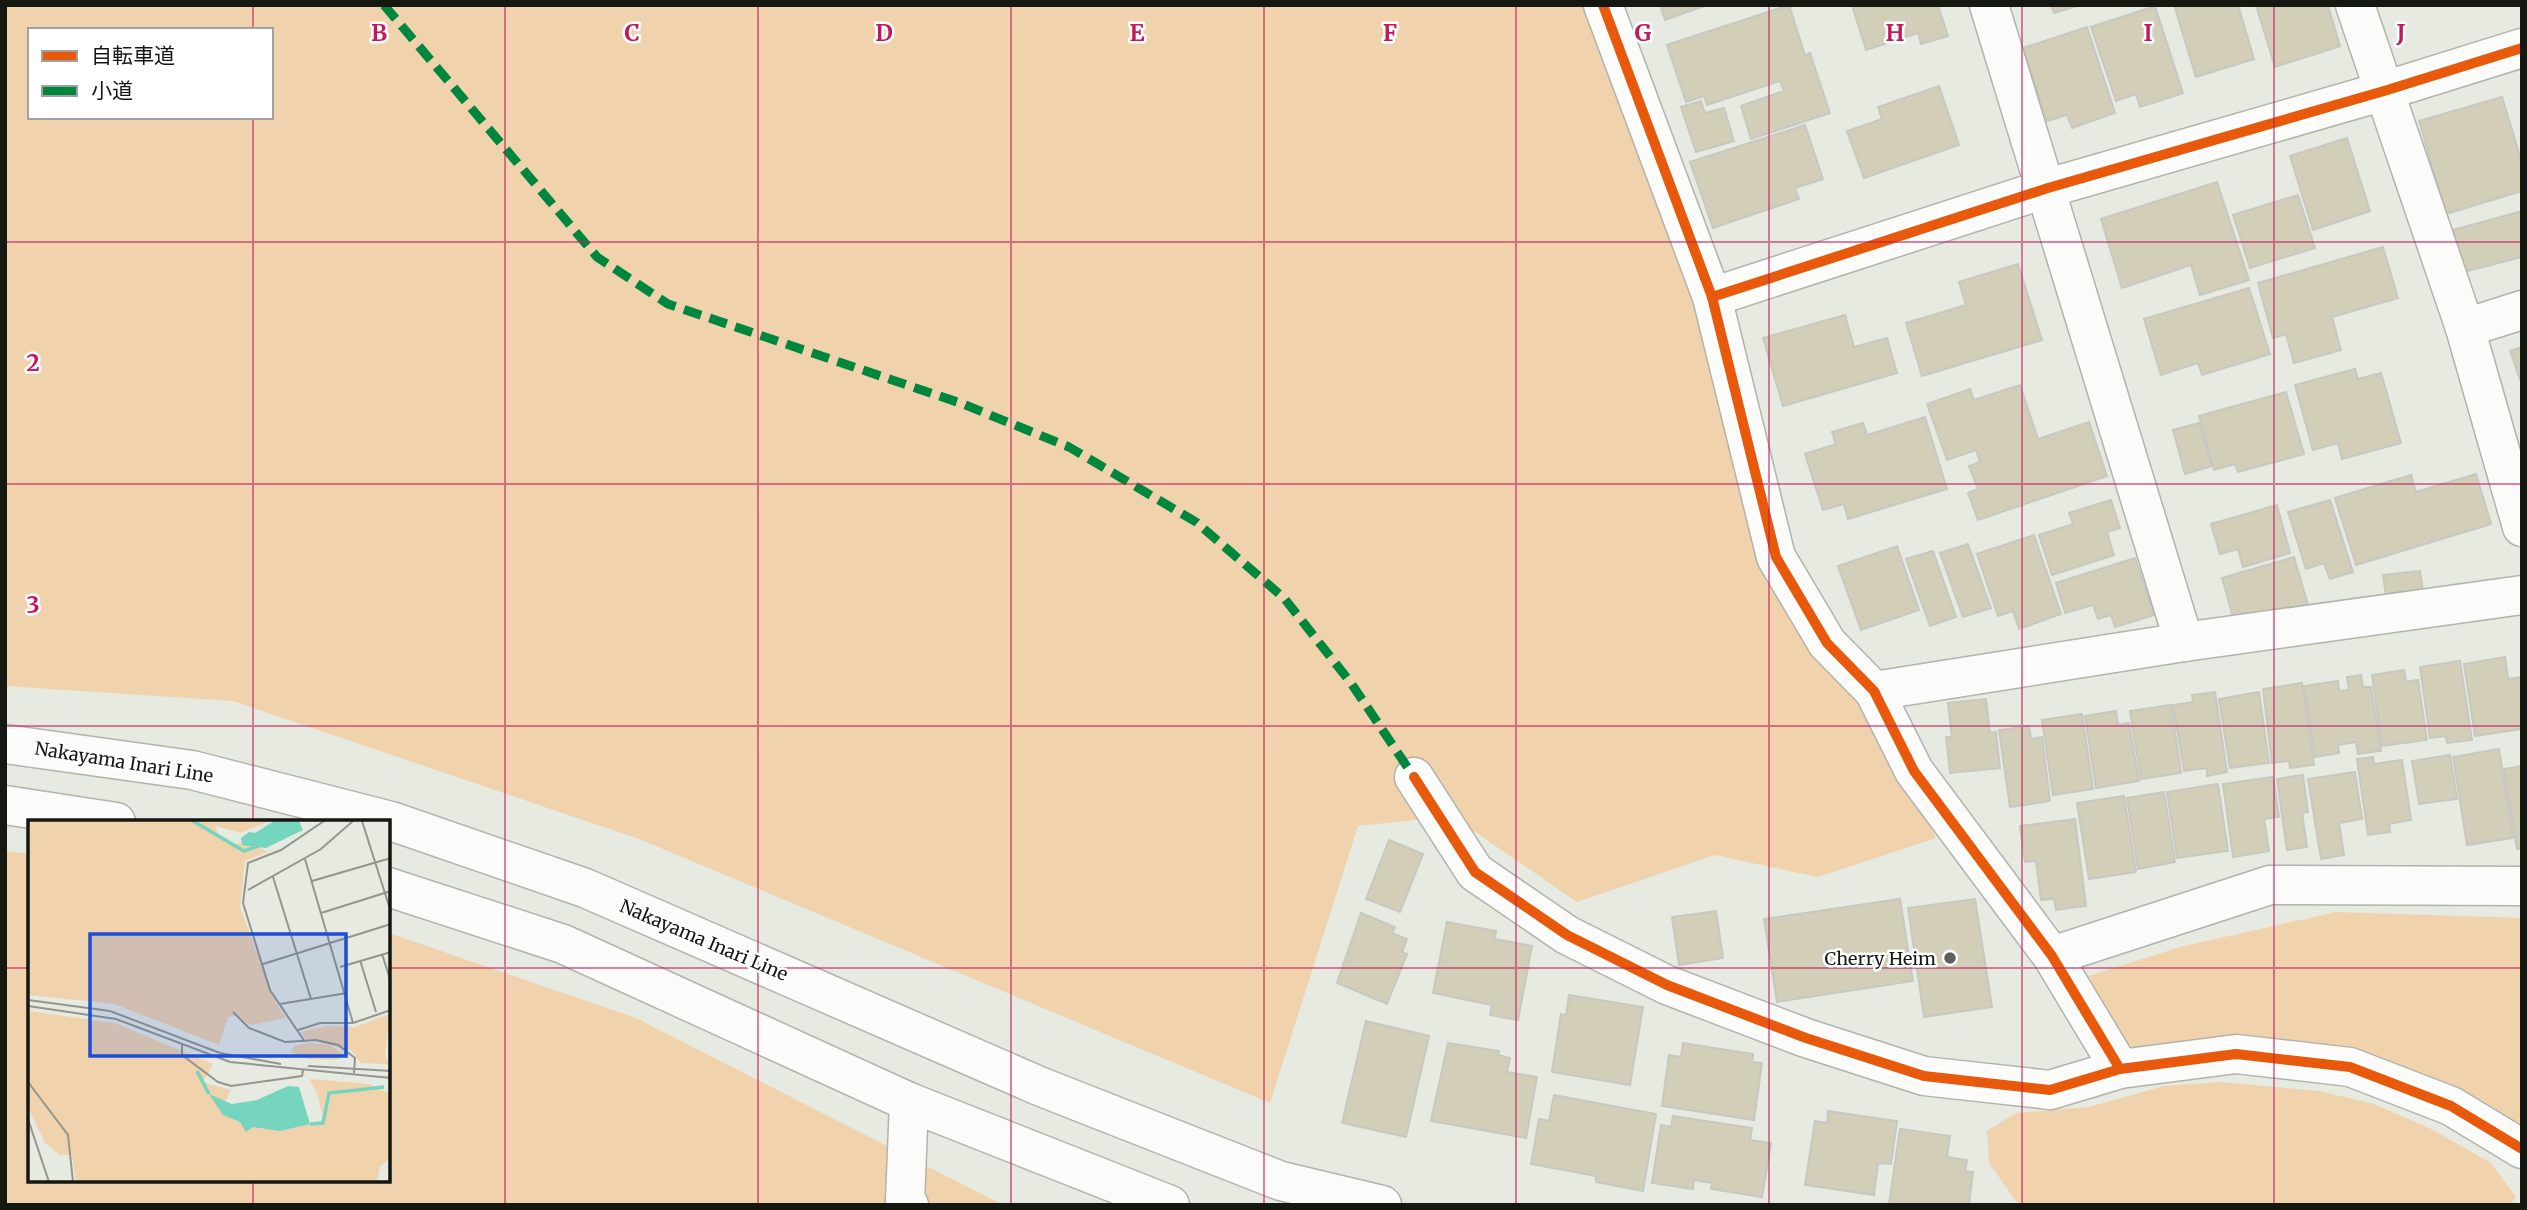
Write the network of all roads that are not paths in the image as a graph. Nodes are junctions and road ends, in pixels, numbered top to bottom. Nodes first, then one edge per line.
1 (1603, 5) edge
2 (1989, 5) edge
3 (2355, 5) edge
4 (2522, 48) edge
5 (2384, 91) junction
6 (2048, 188) junction
7 (1712, 297) junction
8 (2522, 310) edge
9 (2465, 328) junction
10 (2522, 527) edge
11 (2522, 595) edge
12 (2184, 642) junction
13 (1874, 691) junction
14 (5, 744) edge
15 (1414, 777) dead end
16 (5, 805) edge
17 (109, 820) edge
18 (387, 820) edge
19 (390, 821) edge
20 (2522, 886) edge
21 (390, 888) edge
22 (2052, 956) junction
23 (2120, 1069) junction
24 (909, 1102) junction
25 (2522, 1149) edge
26 (909, 1205) edge
27 (1170, 1205) edge
28 (1382, 1205) edge

1 - 7 street
2 - 6 street
3 - 5 street
4 - 5 street
5 - 6 street
5 - 9 street
6 - 7 street
6 - 12 street
7 - 13 street
8 - 9 street
9 - 10 street
11 - 12 street
12 - 13 street
13 - 22 street
14 - 18 street, Nakayama Inari Line
15 - 23 street
16 - 17 street
19 - 28 street, Nakayama Inari Line
20 - 22 street
21 - 24 street
22 - 23 street
23 - 25 street
24 - 26 street
24 - 27 street

